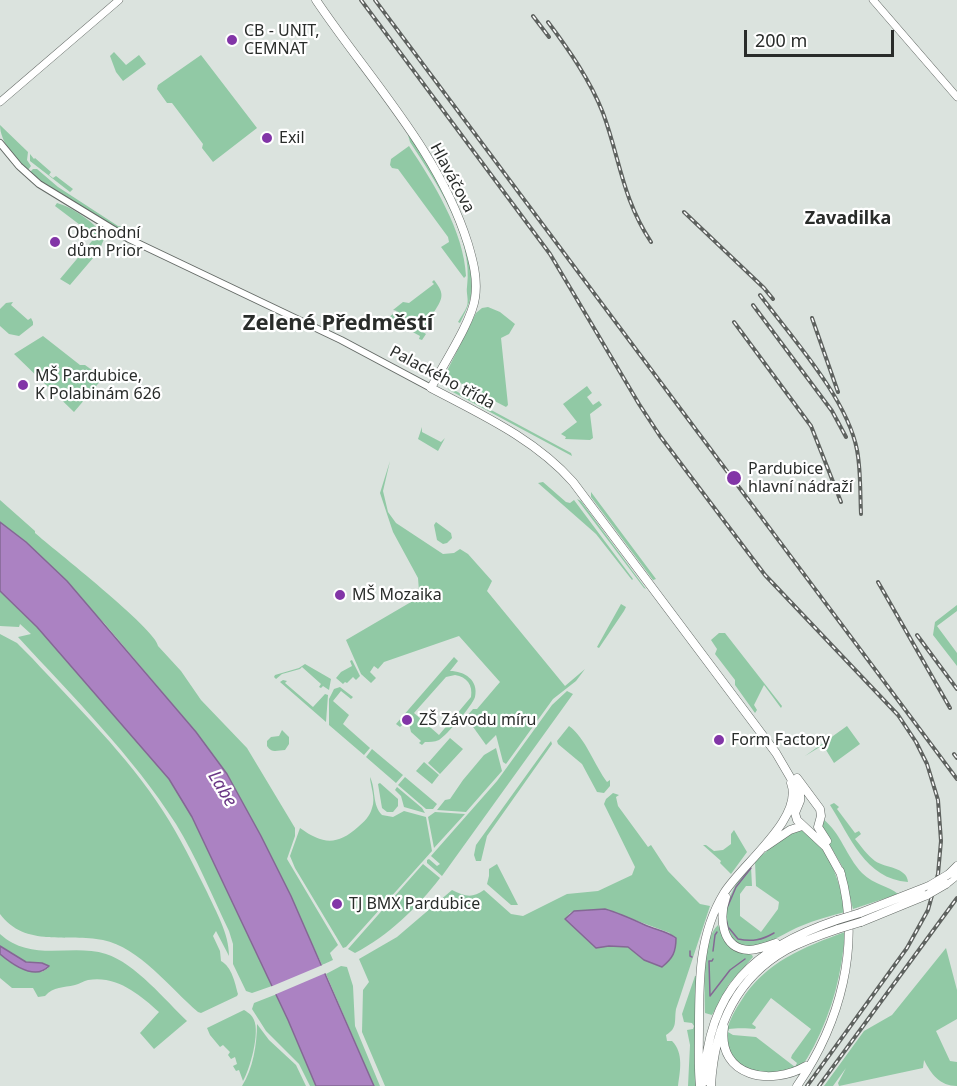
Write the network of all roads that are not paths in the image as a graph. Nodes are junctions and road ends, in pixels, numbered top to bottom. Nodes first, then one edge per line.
1 (119, 0) edge
2 (316, 0) edge
3 (873, 0) edge
4 (957, 97) edge
5 (3, 99) edge
6 (0, 107) edge
7 (0, 138) edge
8 (2, 145) edge
9 (431, 388) junction
10 (776, 753) junction
11 (782, 765) junction
12 (818, 805) junction
13 (798, 806) junction
14 (819, 822) junction
15 (803, 826) junction
16 (769, 839) junction
17 (756, 853) junction
18 (957, 866) edge
19 (743, 869) junction
20 (841, 874) junction
21 (953, 875) edge
22 (722, 920) junction
23 (838, 925) junction
24 (708, 930) junction
25 (792, 938) junction
26 (741, 992) junction
27 (822, 1042) junction
28 (702, 1086) edge
29 (711, 1086) edge
30 (797, 1086) edge

1 - 5 main road
2 - 9 main road, Hlaváčova
3 - 4 main road
5 - 6 street
7 - 8 street, Palackého třída
8 - 9 street, Palackého třída
9 - 10 main road, Palackého třída
10 - 11 main road, Palackého třída
10 - 12 main road, Palackého třída
11 - 13 main road, Palackého třída
11 - 16 main road
12 - 13 main road
12 - 14 main road
13 - 15 main road
13 - 16 main road
14 - 15 main road
14 - 20 main road
15 - 17 main road
15 - 20 main road
16 - 17 main road
17 - 19 main road
18 - 21 main road
19 - 22 main road
19 - 24 main road
20 - 27 main road
21 - 23 main road, bridge
21 - 23 main road, bridge
22 - 24 main road
22 - 25 main road
23 - 25 main road
23 - 26 main road
24 - 28 main road
25 - 28 main road
26 - 27 main road
26 - 29 main road
27 - 30 main road

